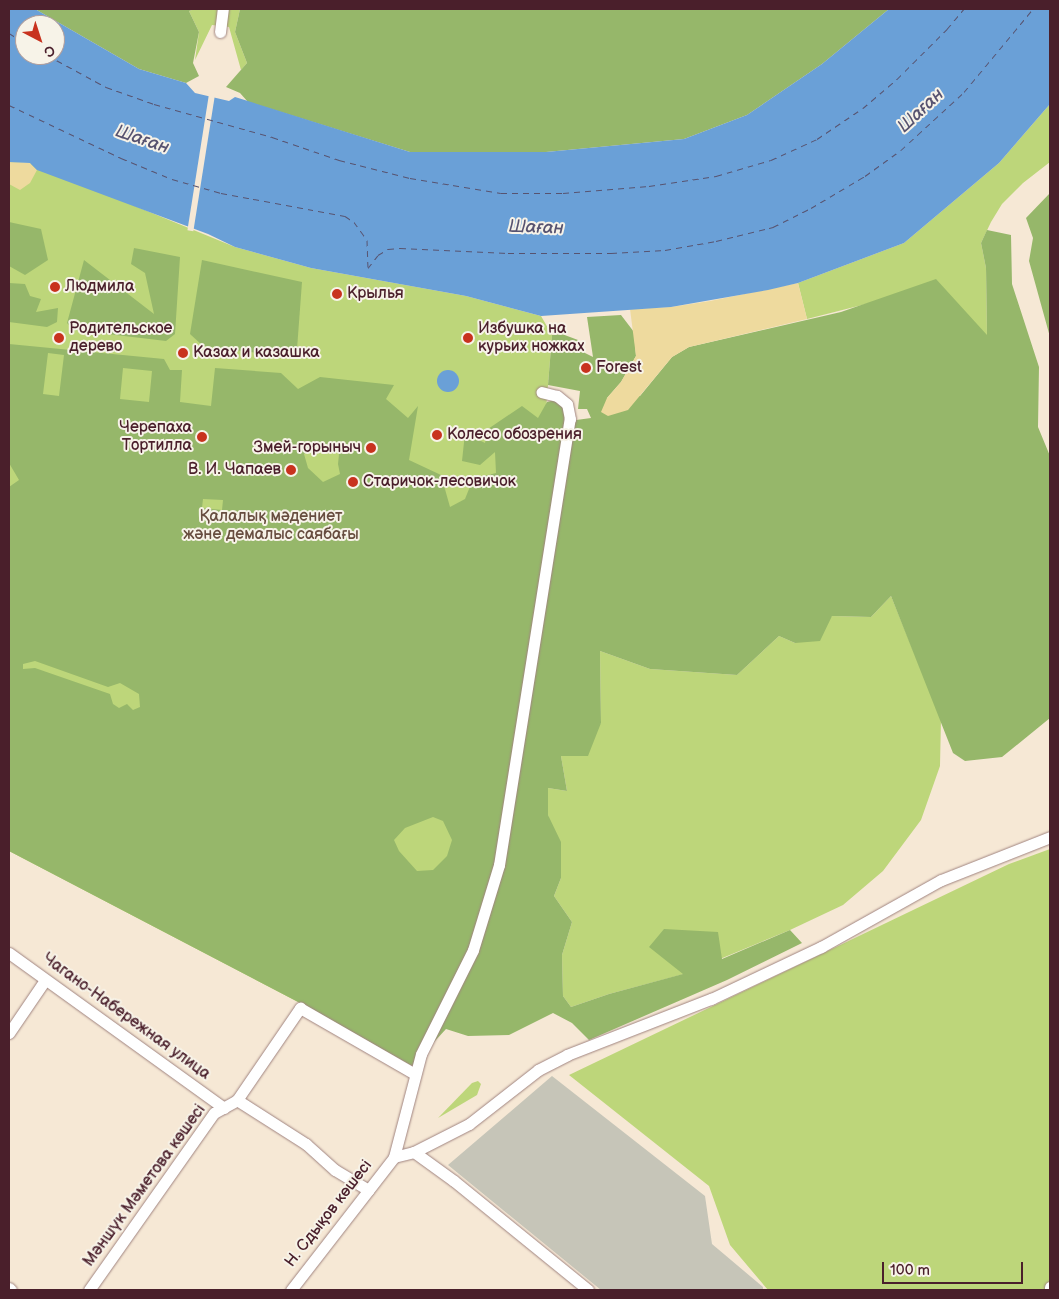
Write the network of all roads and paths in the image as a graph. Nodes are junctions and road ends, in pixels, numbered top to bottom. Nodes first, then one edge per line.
1 (223, 9) edge
2 (220, 32) dead end
3 (541, 392) dead end
4 (1050, 837) edge
5 (9, 953) edge
6 (45, 980) junction
7 (9, 1033) edge
8 (415, 1074) junction
9 (237, 1100) junction
10 (224, 1108) junction
11 (414, 1152) junction
12 (394, 1157) junction
13 (368, 1190) junction
14 (89, 1290) edge
15 (291, 1290) edge
16 (588, 1290) edge

1 - 2 street
3 - 8 street
4 - 11 street
5 - 6 street, Чагано-Набережная улица
6 - 7 street
6 - 10 street, Чагано-Набережная улица
8 - 9 street, Мәншүк Мәметова көшесі
8 - 12 street
9 - 10 street, Мәншүк Мәметова көшесі
9 - 13 street
10 - 14 street, Мәншүк Мәметова көшесі
11 - 12 street
11 - 16 street
12 - 13 street, Н. Сдықов көшесі
13 - 15 street, Н. Сдықов көшесі

